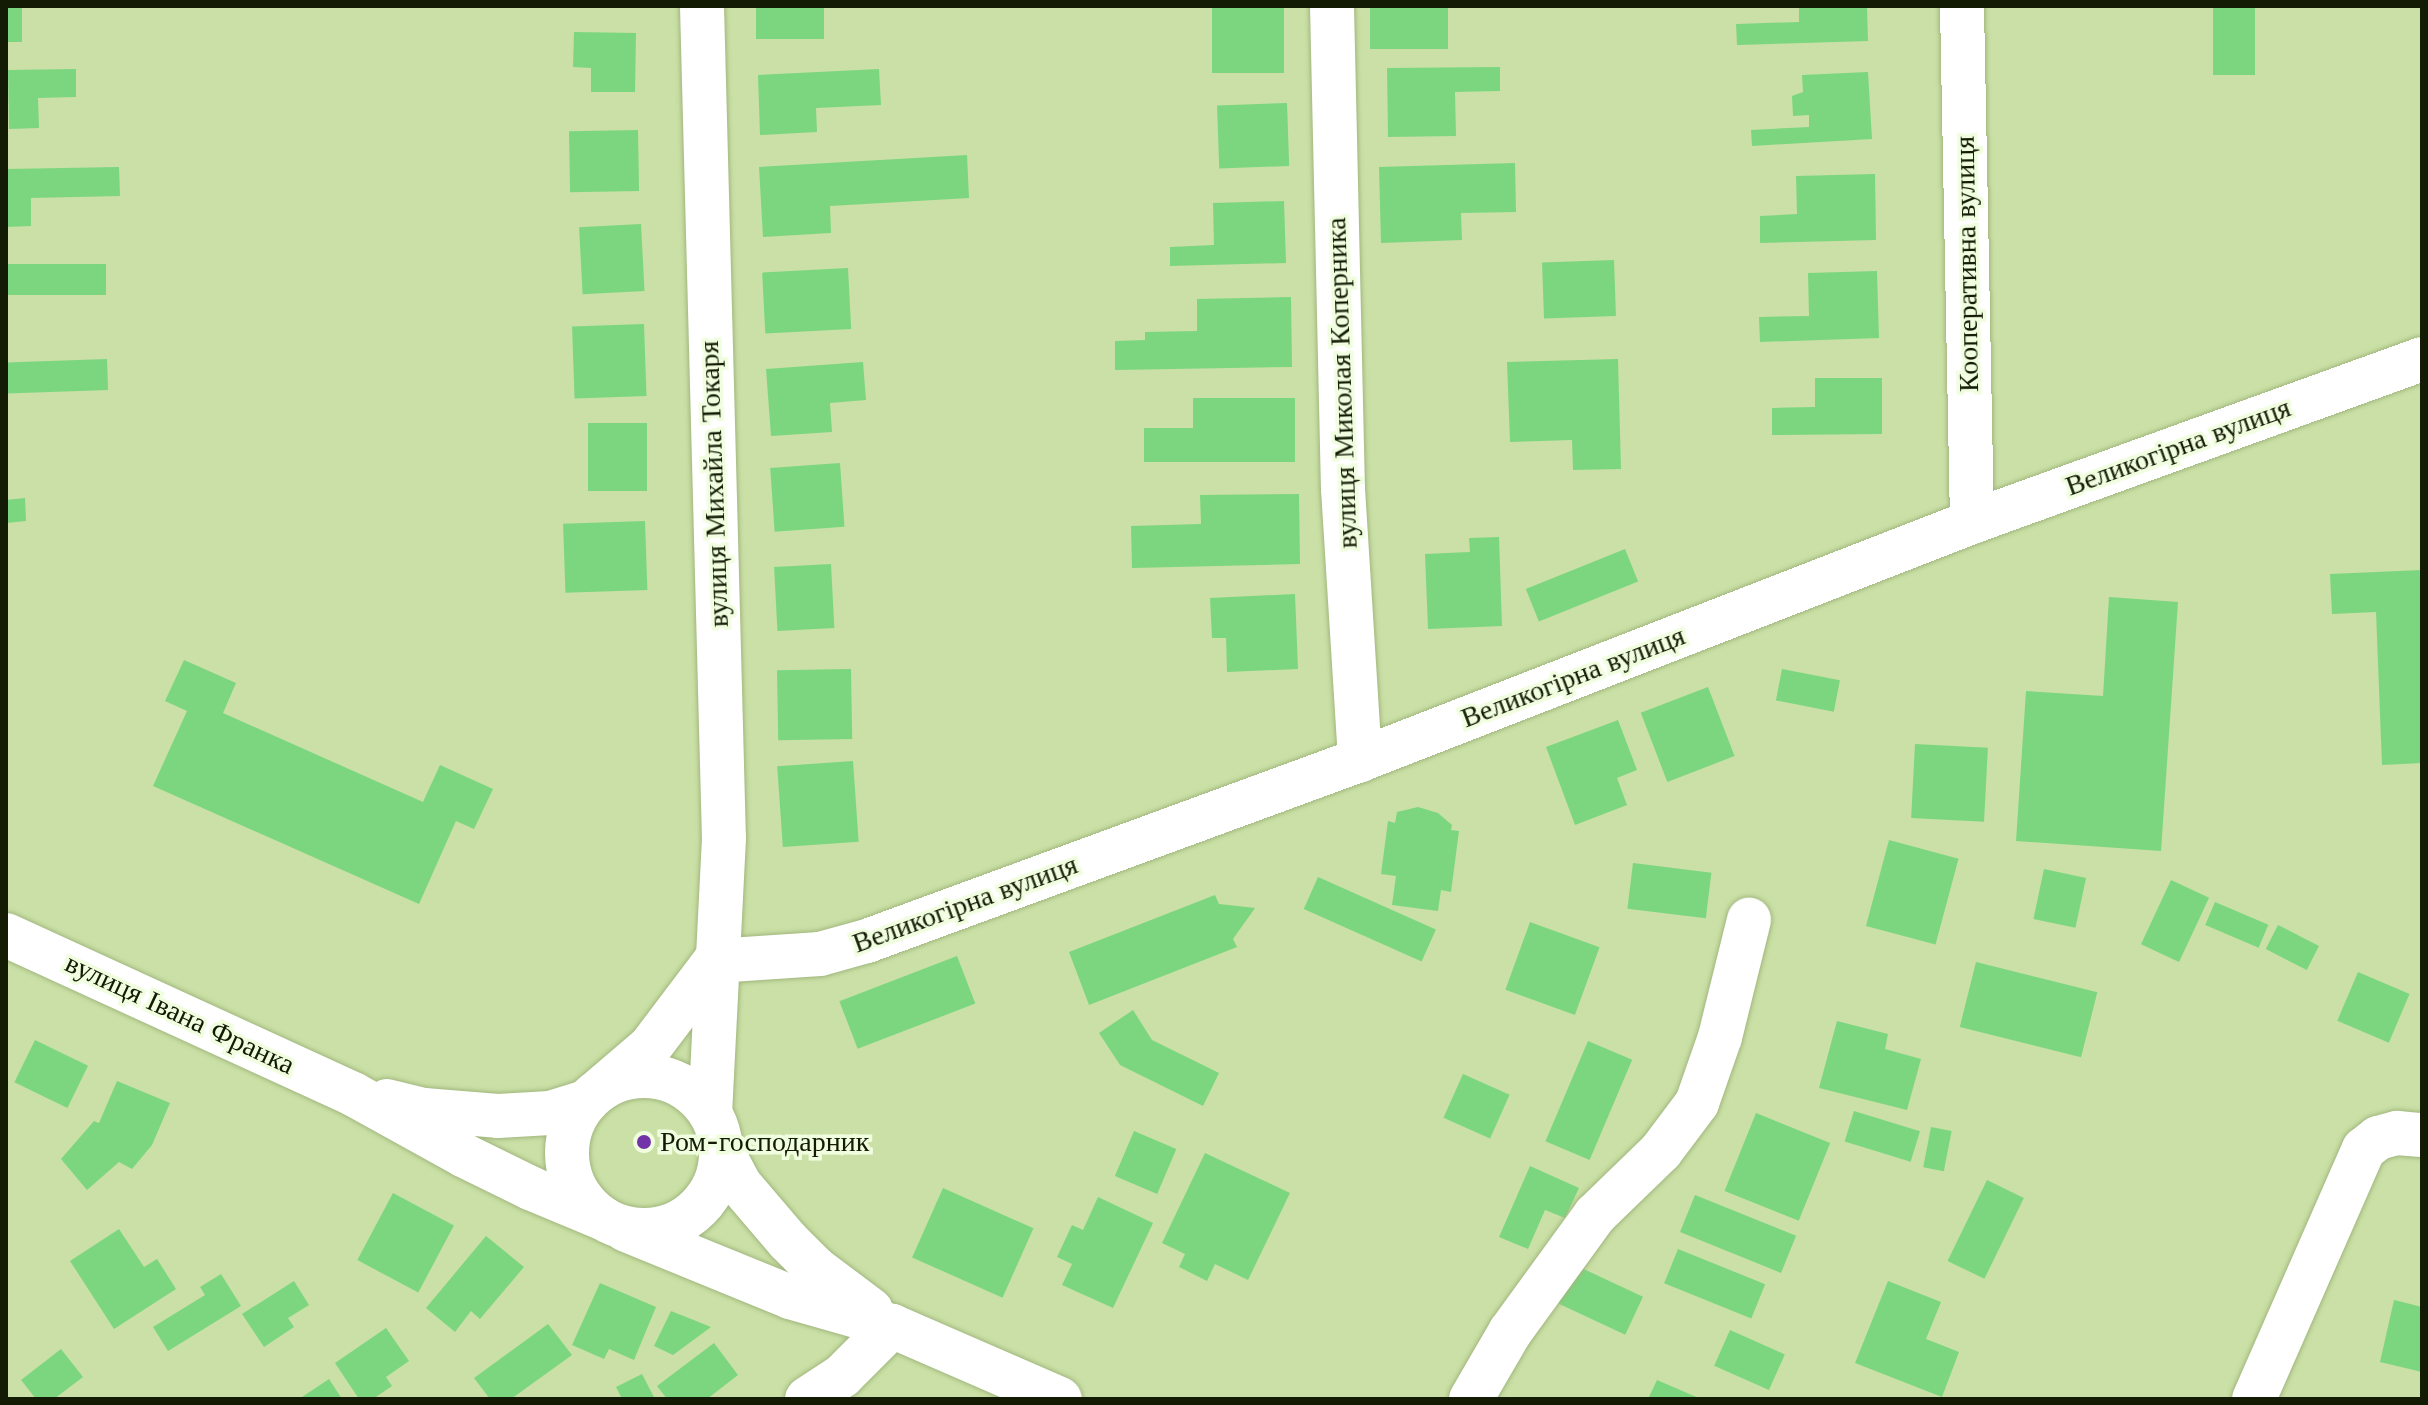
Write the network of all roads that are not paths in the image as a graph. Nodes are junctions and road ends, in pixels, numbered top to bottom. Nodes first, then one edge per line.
1 (702, 6) edge
2 (1332, 6) edge
3 (1962, 6) edge
4 (2422, 359) edge
5 (1972, 522) junction
6 (1360, 760) junction
7 (1749, 920) dead end
8 (6, 935) edge
9 (715, 961) junction
10 (353, 1094) junction
11 (594, 1095) junction
12 (716, 1131) junction
13 (2422, 1135) edge
14 (612, 1223) junction
15 (892, 1326) junction
16 (807, 1399) edge
17 (1060, 1399) edge
18 (1471, 1399) edge
19 (2254, 1399) edge

1 - 9 street, вулиця Михайла Токаря
2 - 6 street, вулиця Миколая Коперника
3 - 5 street, Кооперативна вулиця
4 - 5 street, Великогірна вулиця
5 - 6 street, Великогірна вулиця
6 - 9 street, Великогірна вулиця
7 - 18 street
8 - 10 street, вулиця Івана Франка
9 - 11 street
9 - 12 street, вулиця Михайла Токаря
10 - 11 street, вулиця Івана Франка
10 - 14 street, вулиця Івана Франка
11 - 12 street
11 - 14 street
12 - 14 street
12 - 15 street, вулиця Івана Франка
13 - 19 street
14 - 15 street, вулиця Івана Франка
15 - 16 street
15 - 17 street, вулиця Івана Франка

